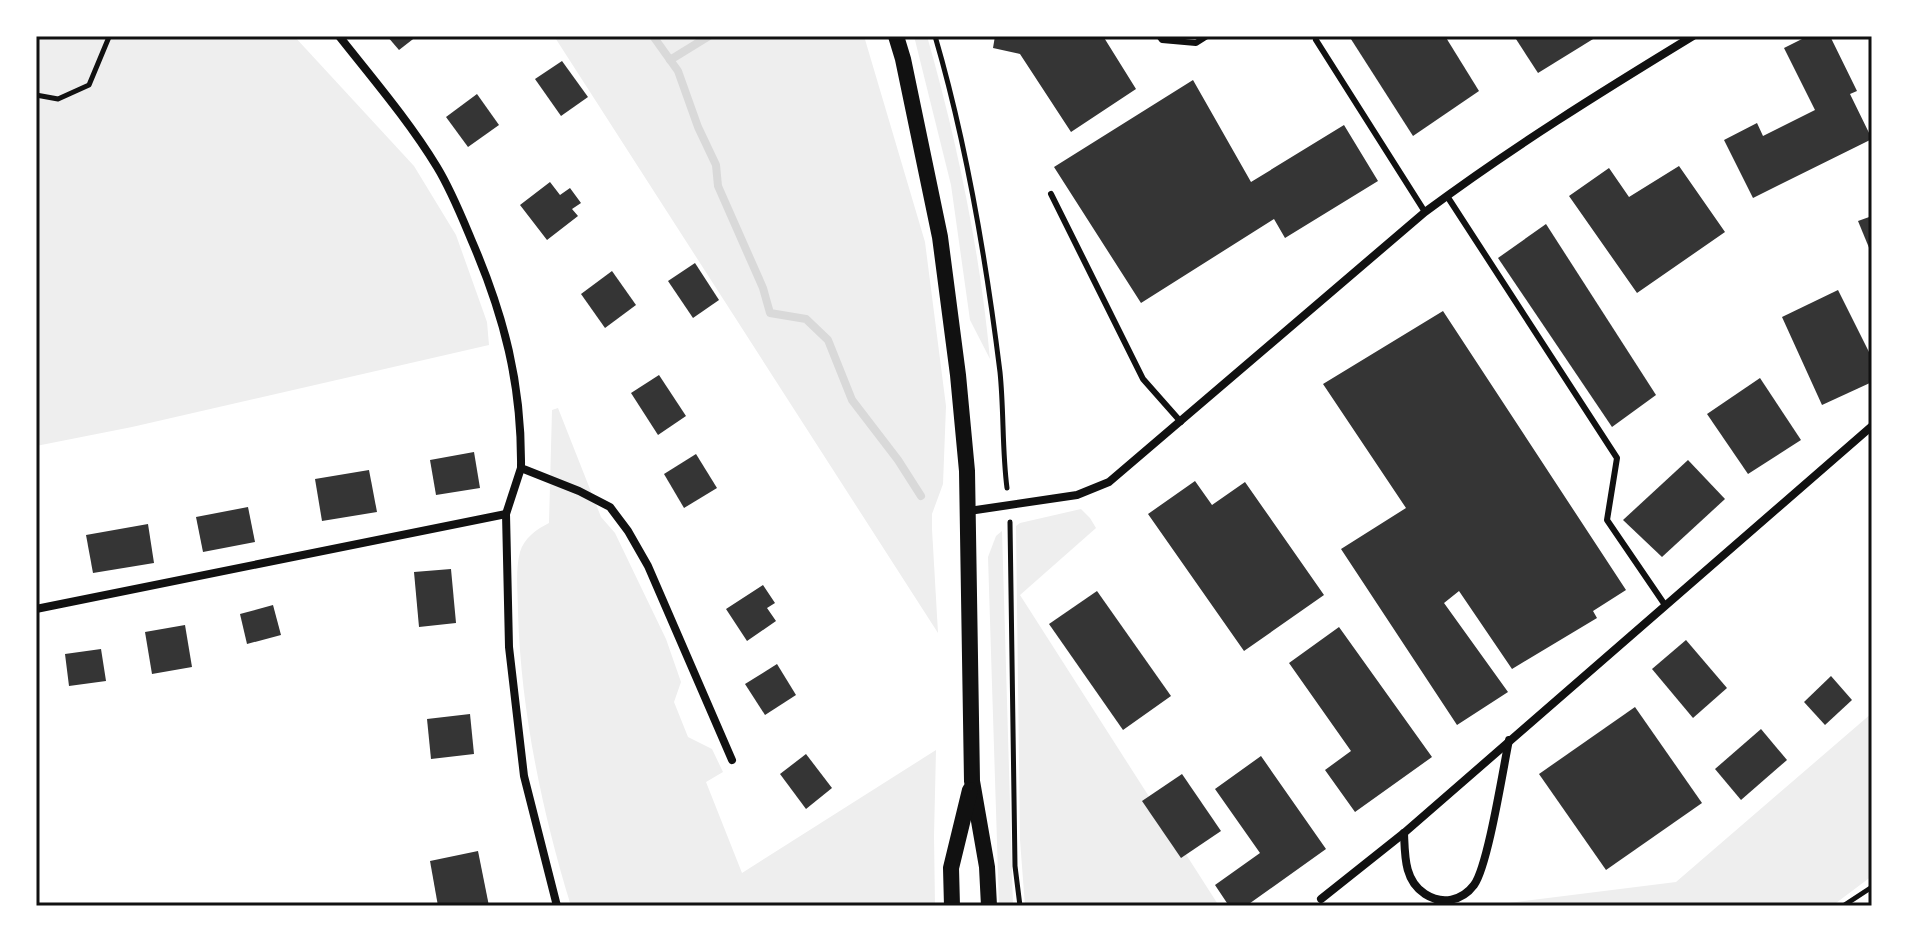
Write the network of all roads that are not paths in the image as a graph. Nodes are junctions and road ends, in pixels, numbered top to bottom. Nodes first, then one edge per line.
1 (339, 36) edge
2 (896, 36) edge
3 (1159, 36) edge
4 (1207, 36) edge
5 (1693, 36) edge
6 (1316, 40) dead end
7 (1051, 194) dead end
8 (1447, 196) junction
9 (1425, 212) junction
10 (1181, 422) junction
11 (1872, 426) edge
12 (521, 468) junction
13 (969, 511) junction
14 (506, 514) junction
15 (1665, 605) junction
16 (36, 609) edge
17 (1509, 740) junction
18 (732, 760) dead end
19 (972, 781) junction
20 (1404, 833) junction
21 (1321, 899) dead end
22 (557, 906) edge
23 (952, 906) edge
24 (989, 906) edge

1 - 12 street
2 - 13 main road
3 - 4 lane
5 - 8 street
6 - 9 lane
7 - 10 lane
8 - 9 street
8 - 15 lane
9 - 10 street
10 - 13 street
11 - 15 street
12 - 14 street
12 - 18 street
13 - 19 main road
14 - 16 street
14 - 22 street
15 - 17 street
17 - 20 street
17 - 20 street
19 - 23 main road
19 - 24 main road
20 - 21 street

